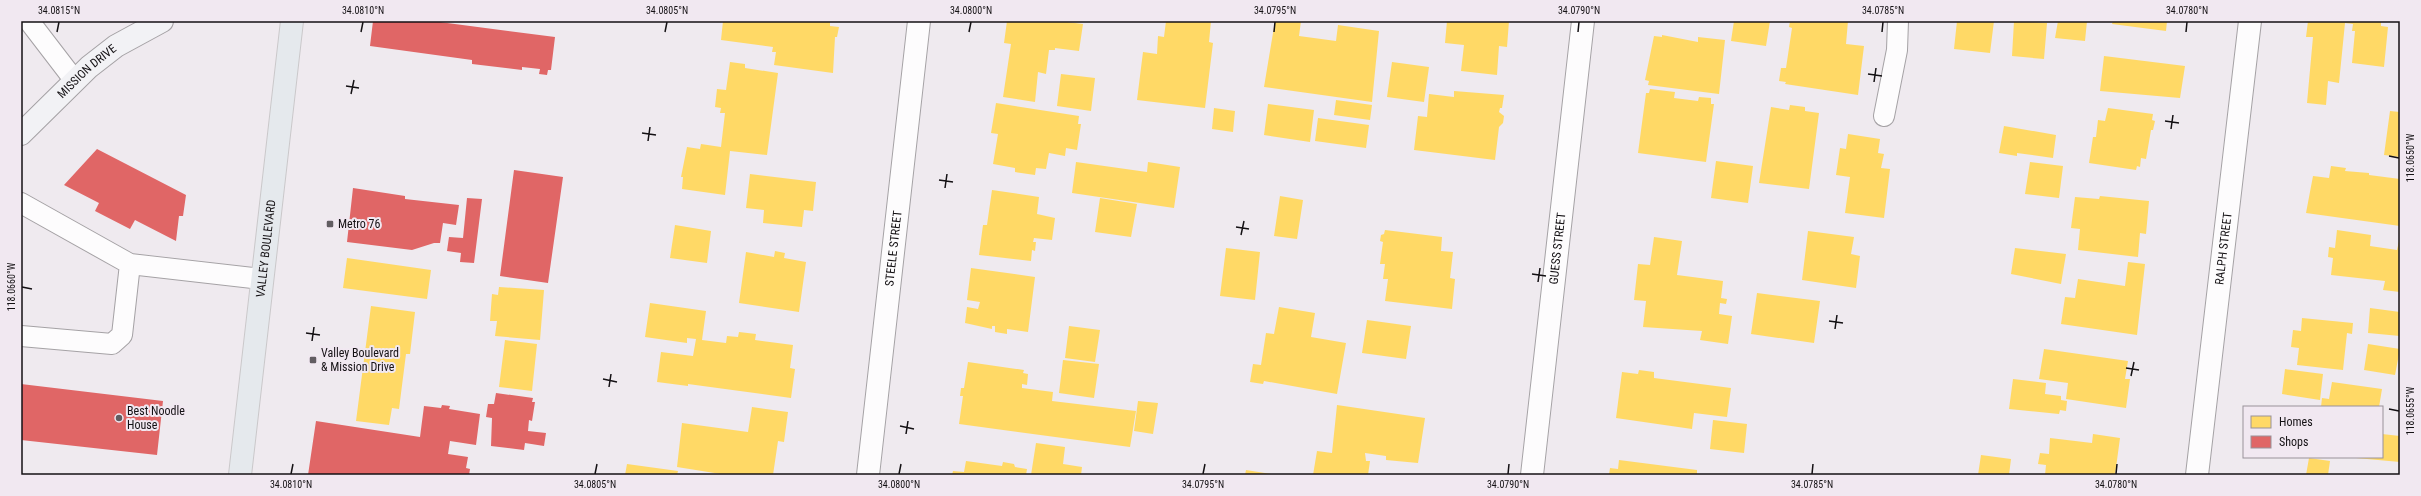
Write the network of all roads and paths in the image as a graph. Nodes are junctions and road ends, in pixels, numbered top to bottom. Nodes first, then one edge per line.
1 (29, 21) edge
2 (162, 21) edge
3 (292, 21) edge
4 (919, 21) edge
5 (1583, 21) edge
6 (1898, 21) edge
7 (2250, 21) edge
8 (75, 81) junction
9 (1884, 116) dead end
10 (21, 134) edge
11 (21, 203) edge
12 (130, 264) junction
13 (262, 279) junction
14 (21, 336) edge
15 (240, 475) edge
16 (868, 475) edge
17 (1532, 475) edge
18 (2197, 475) edge

1 - 8 lane
2 - 8 main road, MISSION DRIVE
3 - 13 main road, VALLEY BOULEVARD
4 - 16 street, STEELE STREET
5 - 17 street, GUESS STREET
6 - 9 lane
7 - 18 street, RALPH STREET
8 - 10 main road, MISSION DRIVE
11 - 12 lane
12 - 13 lane
12 - 14 lane
13 - 15 main road, VALLEY BOULEVARD

